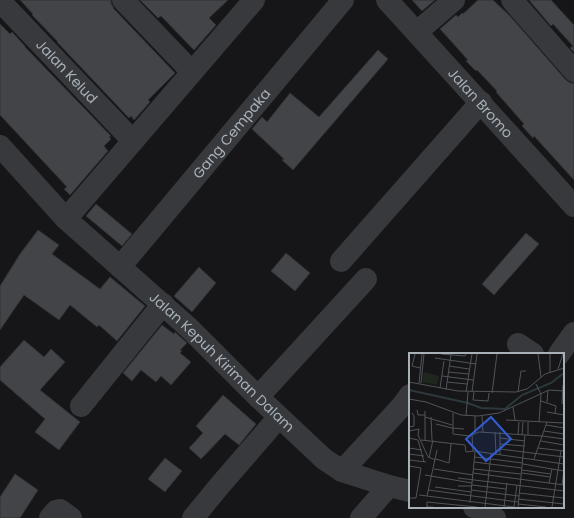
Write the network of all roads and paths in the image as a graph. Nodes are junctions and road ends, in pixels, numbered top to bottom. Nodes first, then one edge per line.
1 (123, 0) edge
2 (254, 0) edge
3 (343, 0) edge
4 (388, 0) edge
5 (454, 0) edge
6 (512, 0) edge
7 (0, 1) edge
8 (417, 32) junction
9 (574, 71) edge
10 (192, 72) junction
11 (481, 102) junction
12 (133, 141) junction
13 (0, 146) edge
14 (574, 206) edge
15 (66, 219) junction
16 (341, 261) dead end
17 (120, 267) junction
18 (366, 280) dead end
19 (162, 304) junction
20 (574, 333) edge
21 (560, 353) edge
22 (409, 396) edge
23 (258, 397) junction
24 (81, 406) dead end
25 (279, 417) junction
26 (342, 471) junction
27 (389, 486) junction
28 (409, 492) edge
29 (50, 518) edge
30 (71, 518) edge
31 (193, 518) edge
32 (361, 518) edge

1 - 10 street
2 - 10 street
3 - 17 street, Gang Cempaka
4 - 8 street, Jalan Bromo
5 - 8 street
6 - 9 street
7 - 12 street, Jalan Kelud
8 - 11 street, Jalan Bromo
10 - 12 street
11 - 14 street, Jalan Bromo
11 - 16 street
12 - 15 street
13 - 15 street, Jalan Kepuh Kiriman Dalam
15 - 17 street, Jalan Kepuh Kiriman Dalam
17 - 19 street, Jalan Kepuh Kiriman Dalam
18 - 23 street
19 - 23 street, Jalan Kepuh Kiriman Dalam
19 - 24 street
20 - 21 street
22 - 26 street
23 - 25 street, Jalan Kepuh Kiriman Dalam
25 - 26 street, Jalan Kepuh Kiriman Dalam
25 - 31 street
26 - 27 street, Jalan Kepuh Kiriman Dalam
27 - 28 street, Jalan Kepuh Kiriman Dalam
27 - 32 street
29 - 30 street

